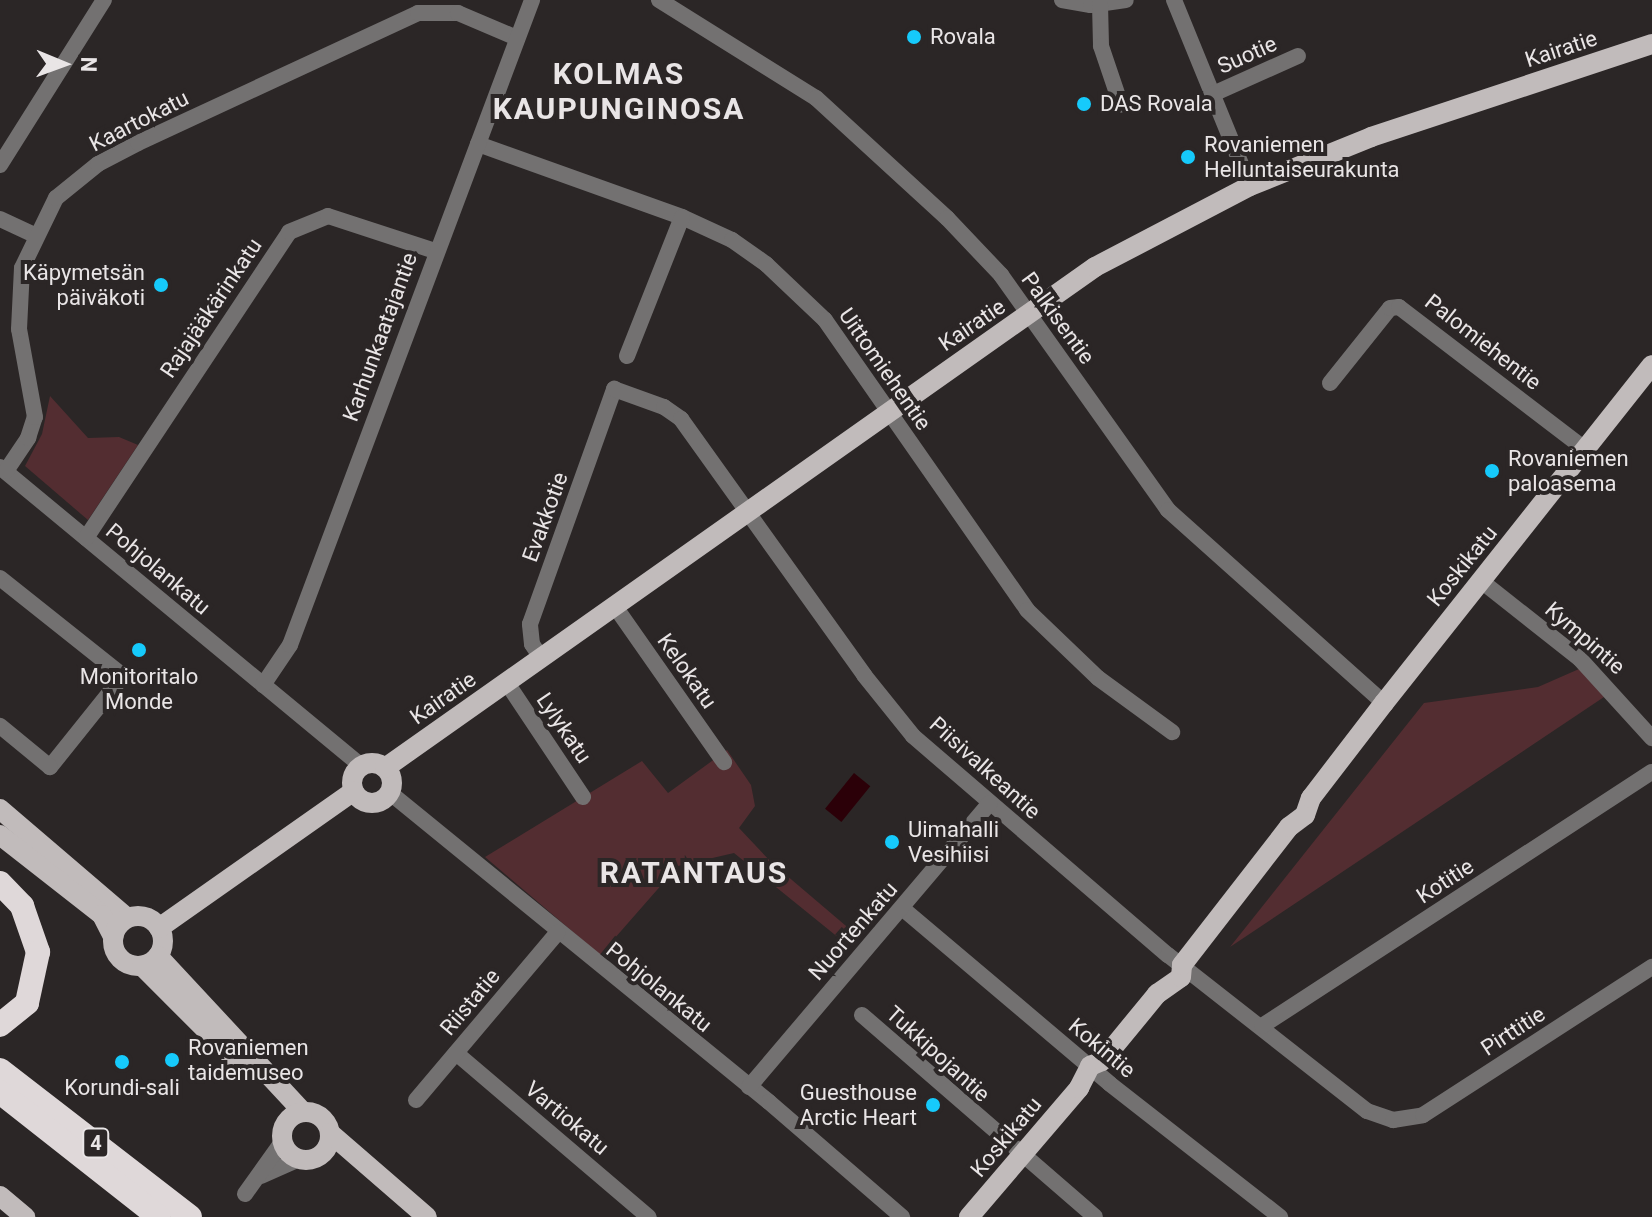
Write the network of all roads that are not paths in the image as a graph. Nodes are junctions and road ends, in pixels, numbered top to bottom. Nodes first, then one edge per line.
1 (104, 0) edge
2 (532, 0) edge
3 (659, 0) edge
4 (1062, 0) edge
5 (1126, 0) edge
6 (1174, 0) edge
7 (1100, 4) junction
8 (517, 38) junction
9 (1652, 44) edge
10 (1298, 56) dead end
11 (1213, 94) junction
12 (1121, 105) dead end
13 (478, 144) junction
14 (0, 165) edge
15 (1250, 186) junction
16 (682, 217) junction
17 (0, 219) edge
18 (35, 235) junction
19 (435, 251) junction
20 (1030, 315) junction
21 (627, 356) dead end
22 (1652, 365) edge
23 (1330, 383) dead end
24 (614, 389) joint
25 (888, 411) junction
26 (1585, 449) junction
27 (3, 469) edge
28 (750, 512) junction
29 (86, 538) junction
30 (0, 578) edge
31 (1480, 580) junction
32 (614, 605) junction
33 (542, 659) junction
34 (507, 683) junction
35 (263, 685) junction
36 (1384, 703) junction
37 (0, 726) edge
38 (1172, 732) dead end
39 (1652, 738) edge
40 (724, 762) dead end
41 (361, 766) junction
42 (385, 768) junction
43 (1652, 772) edge
44 (354, 791) junction
45 (389, 792) junction
46 (583, 797) dead end
47 (990, 803) junction
48 (0, 809) edge
49 (0, 835) edge
50 (0, 883) edge
51 (902, 908) junction
52 (127, 918) junction
53 (159, 928) junction
54 (557, 933) junction
55 (113, 937) junction
56 (150, 961) junction
57 (1182, 965) junction
58 (1652, 967) edge
59 (862, 1015) dead end
60 (0, 1025) edge
61 (1262, 1026) junction
62 (456, 1053) junction
63 (1097, 1067) junction
64 (0, 1070) edge
65 (749, 1087) junction
66 (0, 1092) edge
67 (416, 1100) dead end
68 (296, 1116) junction
69 (1393, 1120) joint
70 (330, 1133) junction
71 (282, 1142) junction
72 (322, 1155) junction
73 (1021, 1156) junction
74 (299, 1159) junction
75 (261, 1176) junction
76 (245, 1194) dead end
77 (0, 1196) edge
78 (25, 1217) edge
79 (159, 1217) edge
80 (190, 1217) edge
81 (410, 1217) edge
82 (427, 1217) edge
83 (649, 1217) edge
84 (902, 1217) edge
85 (969, 1217) edge
86 (1095, 1217) edge
87 (1280, 1217) edge

1 - 14 street
2 - 8 street, Karhunkaatajantie
3 - 20 street, Palkisentie
4 - 7 street
5 - 7 street
6 - 11 street
7 - 12 street
8 - 13 street, Karhunkaatajantie
8 - 18 street, Kaartokatu
9 - 15 main road, Kairatie
10 - 11 street, Suotie
11 - 15 street
13 - 16 street, Uittomiehentie
13 - 19 street, Karhunkaatajantie
15 - 20 main road, Kairatie
16 - 21 street
16 - 25 street, Uittomiehentie
17 - 18 street
18 - 27 street, Kaartokatu
19 - 29 street, Rajajääkärinkatu
19 - 35 street, Karhunkaatajantie
20 - 25 main road, Kairatie
20 - 36 street, Palkisentie
22 - 26 main road, Koskikatu
23 - 26 street, Palomiehentie
24 - 28 street, Piisivalkeantie
24 - 33 street, Evakkotie
25 - 28 main road, Kairatie
25 - 38 street, Uittomiehentie
26 - 31 main road, Koskikatu
27 - 29 street, Pohjolankatu
28 - 32 main road, Kairatie
28 - 47 street, Piisivalkeantie
29 - 35 street, Pohjolankatu
30 - 37 street
31 - 36 main road, Koskikatu
31 - 39 street, Kympintie
32 - 33 main road, Kairatie
32 - 40 street, Kelokatu
33 - 34 main road, Kairatie
34 - 42 main road, Kairatie
34 - 46 street, Lylykatu
35 - 41 street, Pohjolankatu
36 - 57 main road, Koskikatu
41 - 42 main road
41 - 44 main road
42 - 45 main road
43 - 61 street, Kotitie
44 - 45 main road
44 - 53 main road
45 - 54 street, Pohjolankatu
47 - 51 street, Nuortenkatu
47 - 57 street, Piisivalkeantie
48 - 52 main road
49 - 55 main road
50 - 60 highway
51 - 63 street, Kokintie
51 - 65 street, Nuortenkatu
52 - 53 main road
52 - 55 main road
53 - 56 main road
54 - 62 street, Riistatie
54 - 65 street, Pohjolankatu
55 - 56 main road
56 - 68 main road
57 - 61 street, Piisivalkeantie
57 - 63 main road, Koskikatu
58 - 69 street, Pirttitie
59 - 73 street, Tukkipojantie
61 - 69 street, Piisivalkeantie
62 - 67 street, Riistatie
62 - 83 street, Vartiokatu
63 - 73 main road, Koskikatu
63 - 87 street, Kokintie
64 - 80 highway, 4
65 - 84 street, Pohjolankatu
66 - 79 highway, 4
68 - 70 main road
68 - 71 main road
70 - 72 main road
70 - 82 main road
71 - 74 main road
71 - 75 street
72 - 74 main road
72 - 81 main road
73 - 85 main road, Koskikatu
73 - 86 street, Tukkipojantie
74 - 75 street
75 - 76 street
77 - 78 main road

